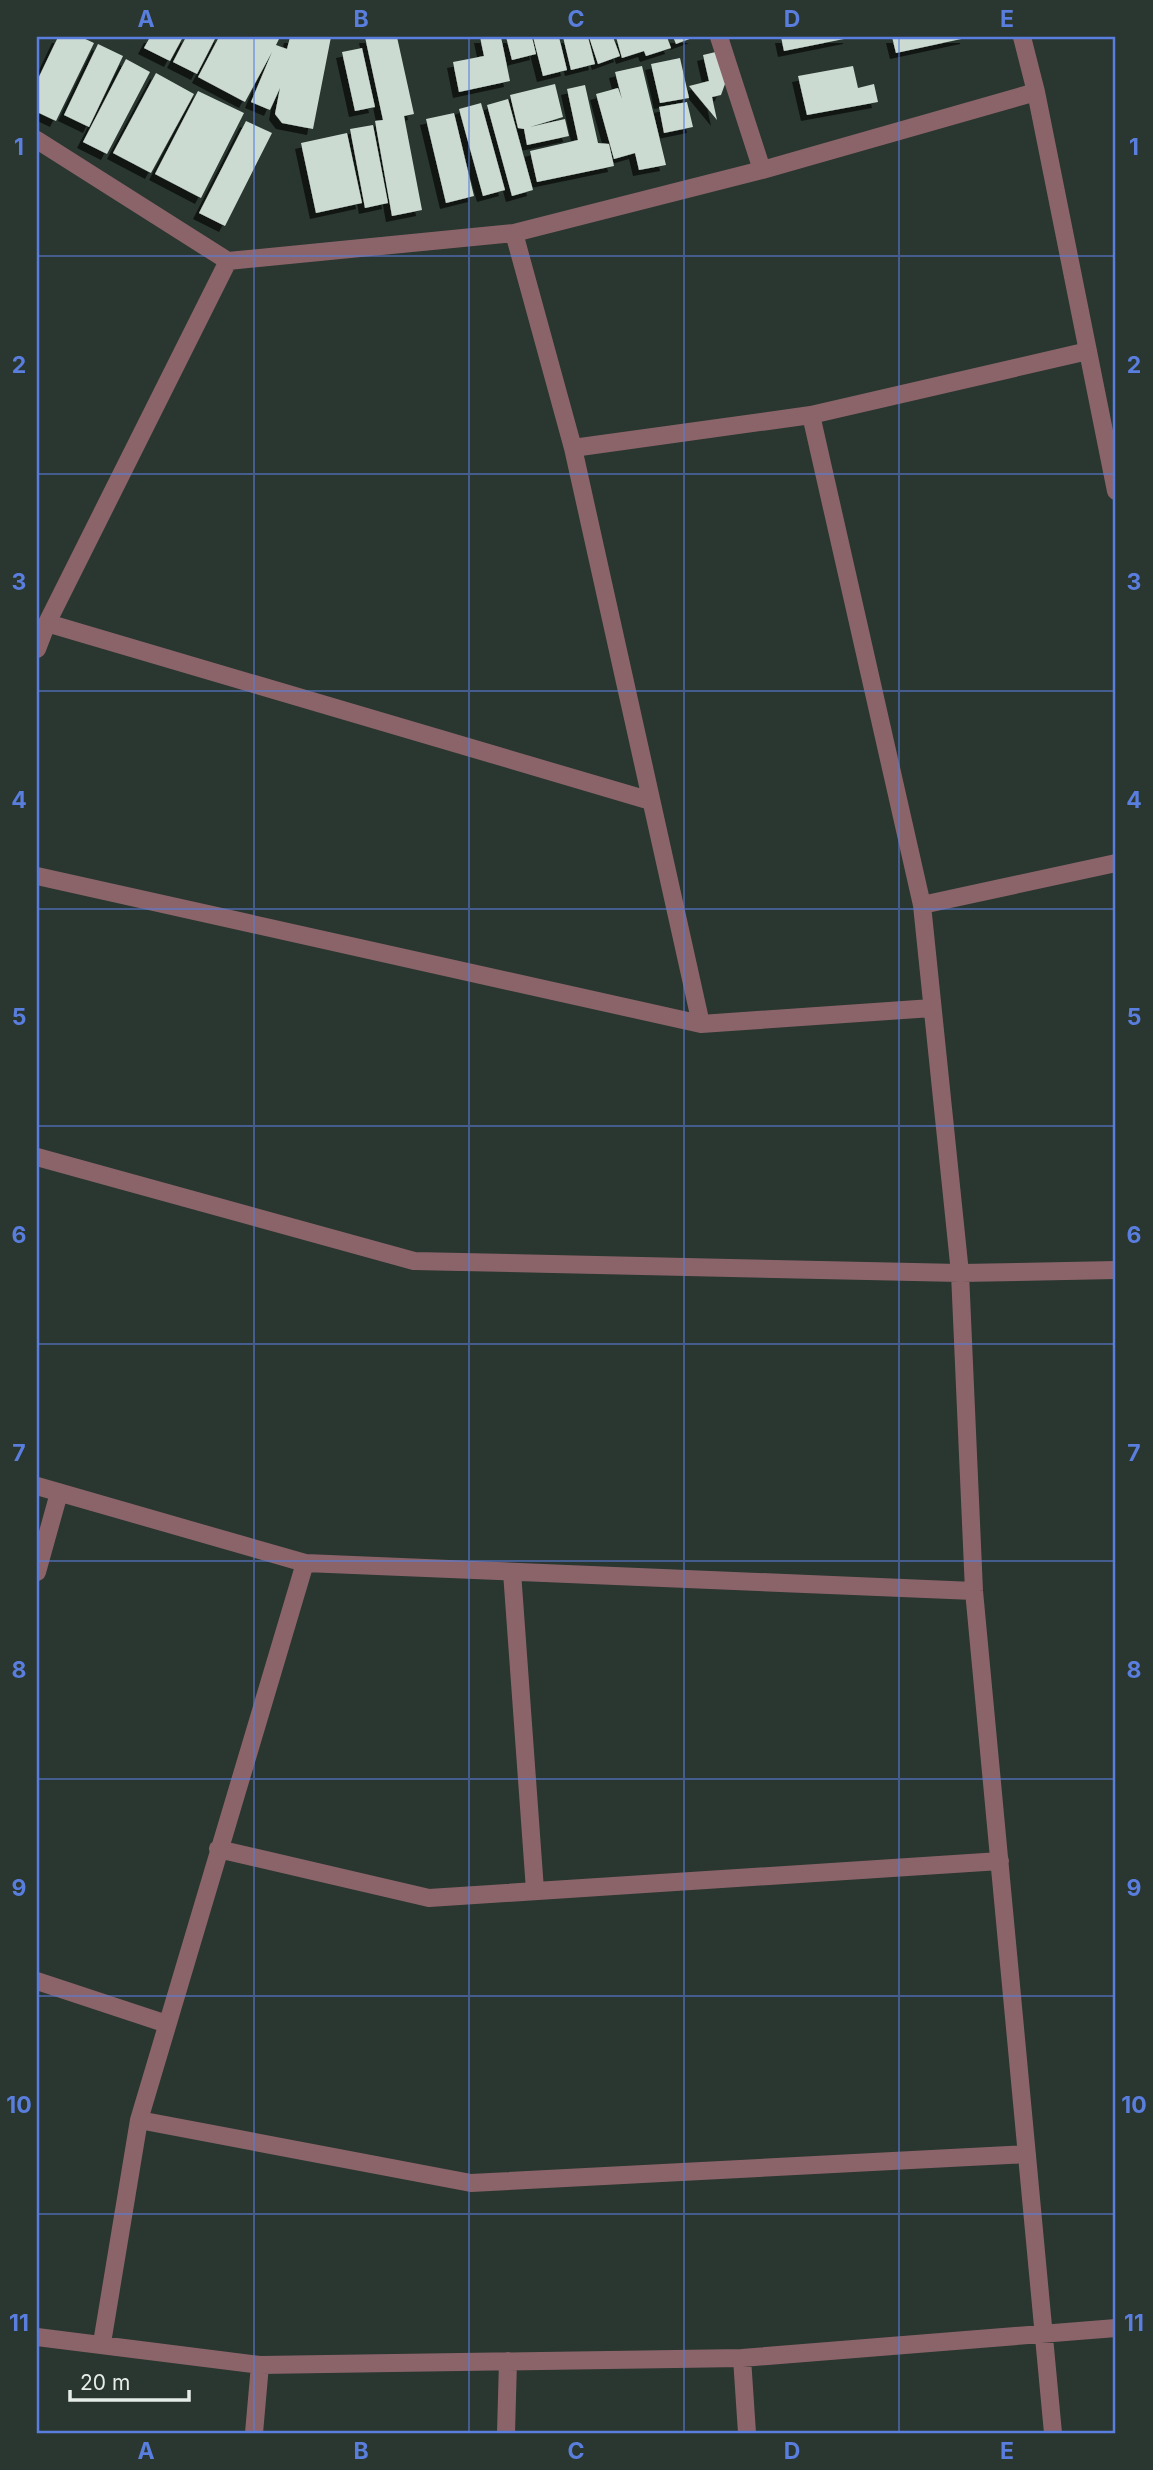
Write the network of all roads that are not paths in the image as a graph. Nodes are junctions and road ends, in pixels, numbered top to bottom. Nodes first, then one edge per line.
1 (719, 37) edge
2 (1022, 37) edge
3 (1036, 92) junction
4 (37, 140) edge
5 (762, 170) junction
6 (514, 233) junction
7 (228, 261) junction
8 (1088, 351) junction
9 (811, 415) junction
10 (573, 448) junction
11 (1116, 491) edge
12 (47, 623) junction
13 (37, 649) edge
14 (651, 801) junction
15 (1116, 863) edge
16 (37, 876) edge
17 (922, 905) junction
18 (932, 1008) junction
19 (701, 1024) junction
20 (37, 1157) edge
21 (1116, 1270) edge
22 (960, 1273) junction
23 (37, 1486) edge
24 (59, 1493) junction
25 (305, 1563) junction
26 (37, 1572) edge
27 (512, 1572) junction
28 (974, 1591) junction
29 (218, 1849) junction
30 (1000, 1861) junction
31 (535, 1891) junction
32 (37, 1981) edge
33 (167, 2024) junction
34 (139, 2120) junction
35 (1027, 2154) junction
36 (1116, 2328) edge
37 (1044, 2334) junction
38 (37, 2337) edge
39 (102, 2343) junction
40 (742, 2358) junction
41 (508, 2361) junction
42 (260, 2365) junction
43 (254, 2433) edge
44 (506, 2433) edge
45 (747, 2433) edge
46 (1053, 2433) edge

1 - 5 street
2 - 3 street
3 - 5 street
3 - 8 street
4 - 7 street
5 - 6 street
6 - 7 street
6 - 10 street
7 - 12 street
8 - 9 street
8 - 11 street
9 - 10 street
9 - 17 street
10 - 14 street
12 - 13 street
12 - 14 street
14 - 19 street
15 - 17 street
16 - 19 street
17 - 18 street
18 - 19 street
18 - 22 street
20 - 22 street
21 - 22 street
22 - 28 street
23 - 24 street
24 - 25 street
24 - 26 street
25 - 27 street
25 - 29 street
27 - 28 street
27 - 31 street
28 - 30 street
29 - 31 street
29 - 33 street
30 - 31 street
30 - 35 street
32 - 33 street
33 - 34 street
34 - 35 street
34 - 39 street
35 - 37 street
36 - 37 street
37 - 40 street
37 - 46 street
38 - 39 street
39 - 42 street
40 - 41 street
40 - 45 street
41 - 42 street
41 - 44 street
42 - 43 street

